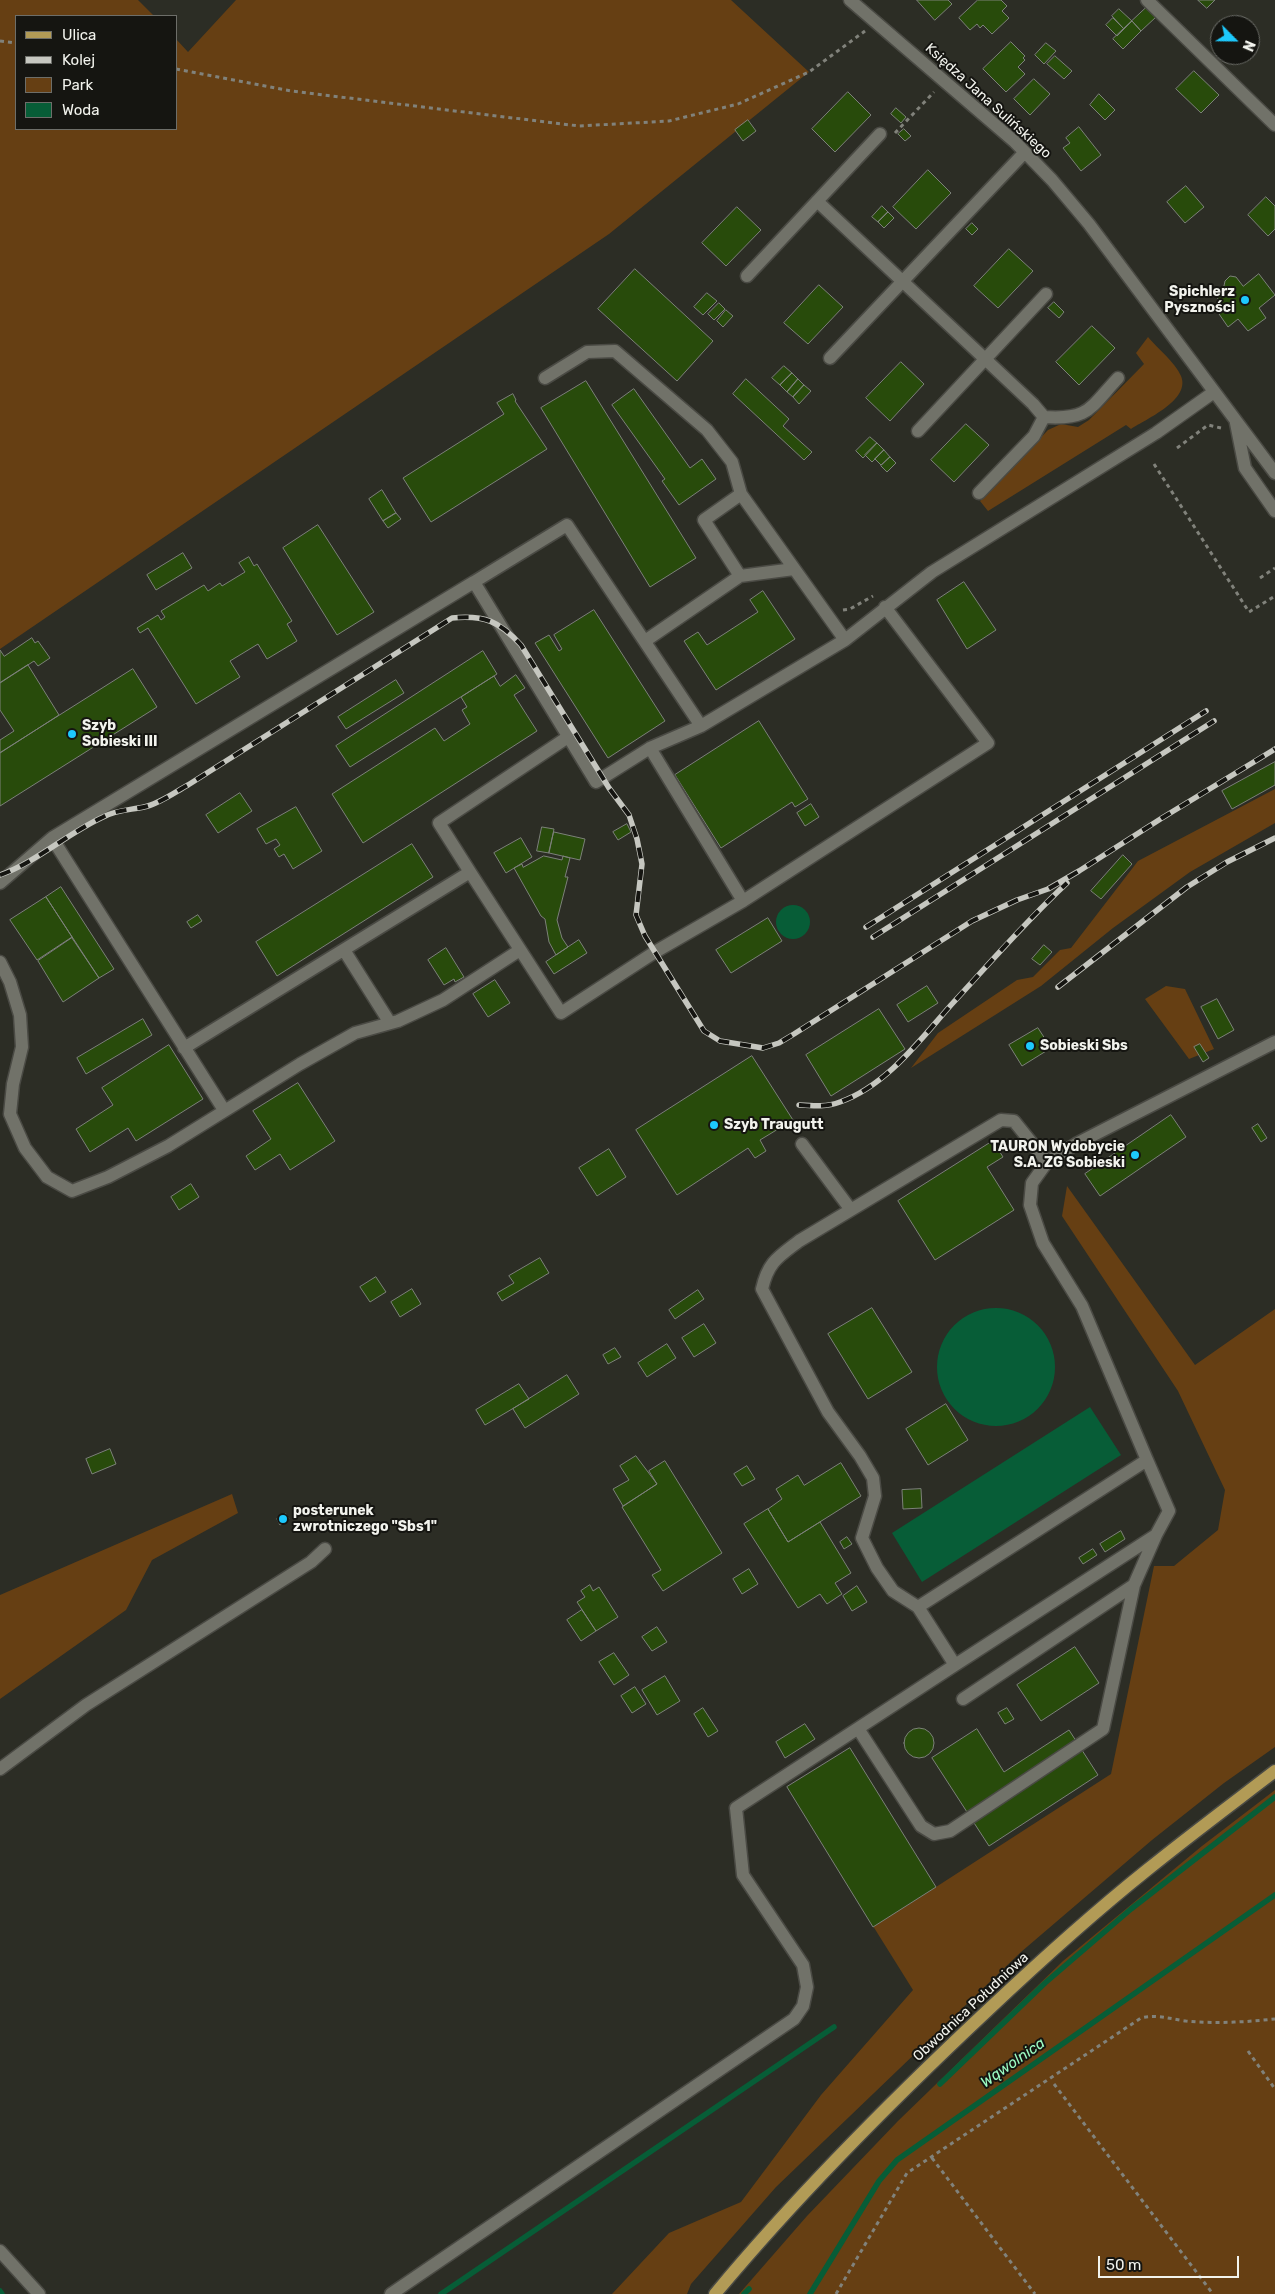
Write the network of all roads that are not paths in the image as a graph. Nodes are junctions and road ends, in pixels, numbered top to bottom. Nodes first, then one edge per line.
1 (850, 0) edge
2 (1147, 0) edge
3 (1275, 125) edge
4 (884, 137) road end
5 (1025, 152) junction
6 (817, 201) junction
7 (747, 276) dead end
8 (903, 280) junction
9 (1046, 294) dead end
10 (830, 358) dead end
11 (985, 359) junction
12 (545, 378) dead end
13 (1118, 378) dead end
14 (1214, 392) junction
15 (1044, 417) junction
16 (1236, 420) junction
17 (918, 431) dead end
18 (1275, 473) edge
19 (978, 493) dead end
20 (741, 494) junction
21 (1275, 511) edge
22 (794, 569) junction
23 (740, 576) junction
24 (474, 582) junction
25 (885, 607) junction
26 (844, 640) junction
27 (645, 641) junction
28 (701, 726) junction
29 (568, 737) junction
30 (650, 748) junction
31 (52, 838) junction
32 (470, 872) junction
33 (0, 883) edge
34 (743, 901) junction
35 (344, 950) junction
36 (520, 950) junction
37 (0, 962) edge
38 (390, 1023) junction
39 (1275, 1042) edge
40 (184, 1048) junction
41 (224, 1110) junction
42 (802, 1144) dead end
43 (1047, 1162) junction
44 (852, 1210) junction
45 (1147, 1460) junction
46 (1156, 1536) junction
47 (326, 1549) dead end
48 (1134, 1585) junction
49 (918, 1607) junction
50 (955, 1665) junction
51 (963, 1699) dead end
52 (859, 1730) junction
53 (0, 1769) edge
54 (1275, 1771) edge
55 (0, 2250) edge
56 (39, 2294) edge
57 (391, 2294) edge
58 (715, 2294) edge

1 - 5 street, Księdza Jana Sulińskiego
2 - 3 street
4 - 6 street
5 - 8 street
5 - 14 street, Księdza Jana Sulińskiego
6 - 7 street
6 - 8 street
8 - 10 street
8 - 11 street
9 - 11 street
11 - 15 street
11 - 17 street
12 - 20 street
13 - 15 street
14 - 16 street, Księdza Jana Sulińskiego
14 - 25 street
15 - 19 street
16 - 18 street, Księdza Jana Sulińskiego
16 - 21 street
20 - 22 street
20 - 23 street
22 - 23 street
22 - 26 street
23 - 27 street
24 - 27 street
24 - 29 street
24 - 31 street
25 - 26 street
25 - 34 street
26 - 28 street
27 - 28 street
28 - 30 street
29 - 30 street
29 - 32 street
30 - 34 street
31 - 33 street
31 - 40 street
32 - 35 street
32 - 36 street
34 - 36 street
35 - 38 street
35 - 40 street
36 - 38 street
37 - 41 street
38 - 41 street
39 - 43 street
40 - 41 street
42 - 44 street
43 - 44 street
43 - 45 street
44 - 49 street
45 - 46 street
45 - 49 street
46 - 48 street
46 - 50 street
47 - 53 street
48 - 51 street
48 - 52 street
49 - 50 street
50 - 52 street
52 - 57 street
54 - 58 main road, Obwodnica Południowa
55 - 56 street

